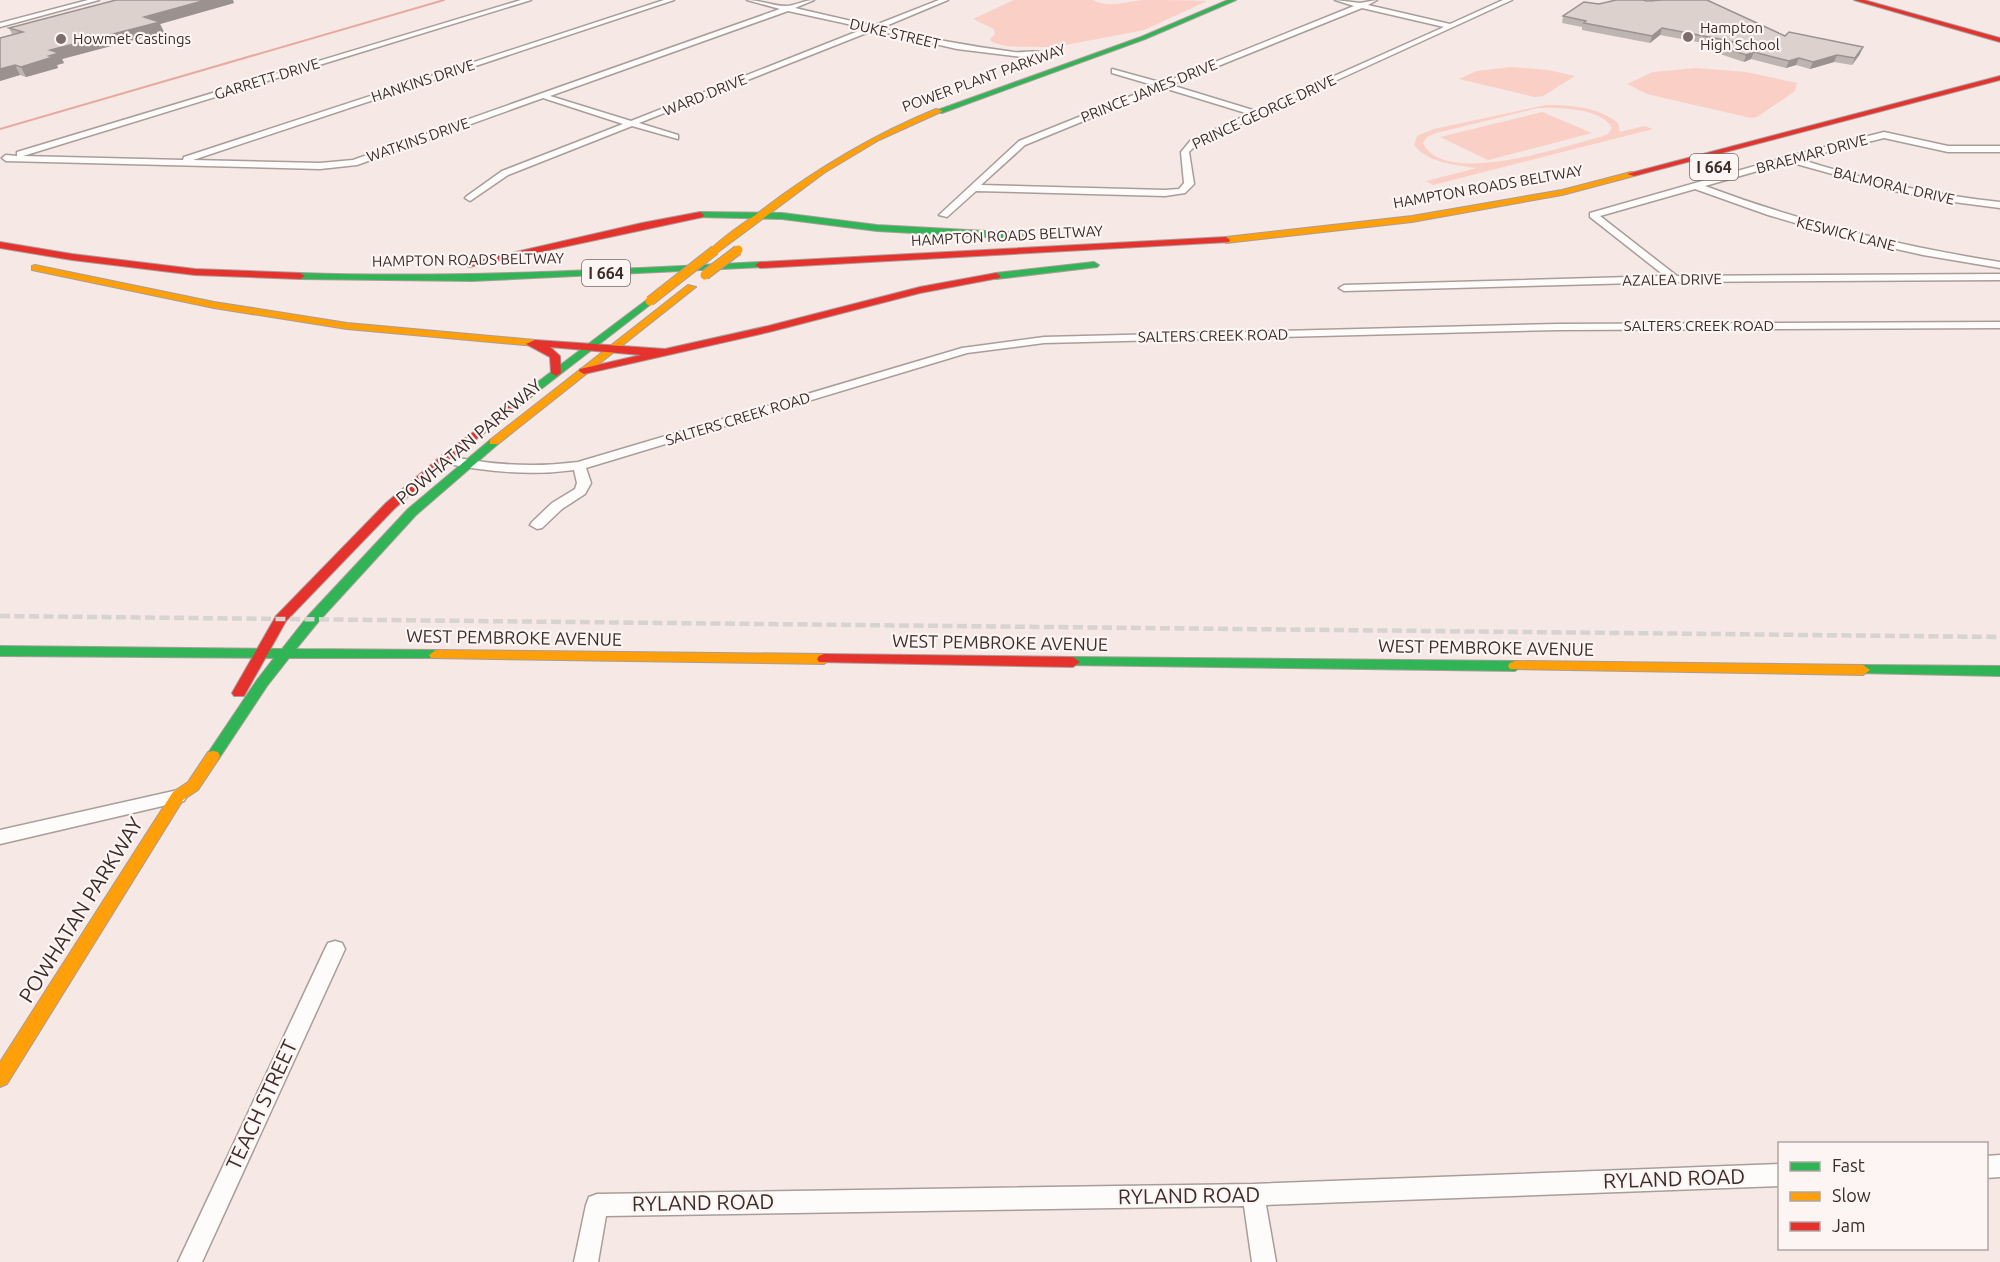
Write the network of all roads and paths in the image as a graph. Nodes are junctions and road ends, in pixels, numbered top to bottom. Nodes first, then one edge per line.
1 (96, 0) edge
2 (528, 0) edge
3 (671, 0) edge
4 (750, 0) edge
5 (811, 0) edge
6 (945, 0) edge
7 (1233, 0) edge
8 (1250, 0) edge
9 (1338, 0) edge
10 (1374, 0) edge
11 (1509, 0) edge
12 (1857, 0) edge
13 (1361, 5) junction
14 (786, 9) junction
15 (0, 25) edge
16 (1450, 26) junction
17 (873, 29) junction
18 (2000, 40) edge
19 (1042, 54) dead end
20 (1115, 72) dead end
21 (2000, 78) edge
22 (1162, 86) junction
23 (2000, 91) edge
24 (543, 96) junction
25 (1256, 114) junction
26 (632, 124) junction
27 (675, 137) dead end
28 (2000, 149) edge
29 (3, 159) edge
30 (1789, 159) junction
31 (175, 163) junction
32 (1697, 186) junction
33 (973, 188) junction
34 (470, 198) dead end
35 (2000, 205) edge
36 (1524, 213) dead end
37 (760, 214) junction
38 (944, 214) dead end
39 (782, 216) junction
40 (1458, 225) dead end
41 (762, 231) dead end
42 (1371, 238) dead end
43 (1214, 241) junction
44 (1318, 244) dead end
45 (0, 245) edge
46 (742, 246) dead end
47 (1921, 252) junction
48 (1112, 264) dead end
49 (2000, 265) edge
50 (242, 275) junction
51 (2000, 277) edge
52 (1931, 278) junction
53 (1675, 279) junction
54 (186, 285) dead end
55 (1344, 288) dead end
56 (351, 291) dead end
57 (2000, 325) edge
58 (530, 344) junction
59 (587, 348) junction
60 (610, 349) junction
61 (663, 351) junction
62 (584, 371) junction
63 (556, 372) junction
64 (444, 459) junction
65 (466, 464) junction
66 (579, 466) junction
67 (537, 525) dead end
68 (0, 651) edge
69 (263, 652) junction
70 (286, 652) junction
71 (2000, 671) edge
72 (178, 796) junction
73 (0, 837) edge
74 (335, 949) dead end
75 (0, 1078) edge
76 (1778, 1175) edge
77 (1253, 1195) junction
78 (190, 1262) edge
79 (586, 1262) edge
80 (1264, 1262) edge

1 - 15 street
2 - 29 street, GARRETT DRIVE
3 - 31 street, HANKINS DRIVE
4 - 14 street, DUKE STREET
5 - 14 street, WATKINS DRIVE
6 - 17 street, WARD DRIVE
7 - 37 main road, POWER PLANT PARKWAY
8 - 39 main road, POWER PLANT PARKWAY
9 - 13 street
10 - 13 street, PRINCE JAMES DRIVE
11 - 16 street, PRINCE GEORGE DRIVE
12 - 18 main road
13 - 16 street
13 - 22 street, PRINCE JAMES DRIVE
14 - 17 street, DUKE STREET
14 - 24 street, WATKINS DRIVE
16 - 25 street, PRINCE GEORGE DRIVE
17 - 19 street, DUKE STREET
17 - 26 street, WARD DRIVE
20 - 22 street
21 - 43 main road, HAMPTON ROADS BELTWAY / I 664
22 - 25 street
22 - 33 street, PRINCE JAMES DRIVE
23 - 36 main road, HAMPTON ROADS BELTWAY / I 664
24 - 26 street
24 - 31 street, WATKINS DRIVE
25 - 33 street, PRINCE GEORGE DRIVE
26 - 27 street
26 - 34 street, WARD DRIVE
28 - 30 street, BRAEMAR DRIVE
29 - 31 street, WATKINS DRIVE
30 - 32 street, BRAEMAR DRIVE
30 - 35 street, BALMORAL DRIVE
32 - 47 street, KESWICK LANE
32 - 53 street, BRAEMAR DRIVE
33 - 38 street, PRINCE JAMES DRIVE
37 - 39 main road
37 - 50 main road
37 - 59 main road, POWHATAN PARKWAY, bridge
39 - 41 main road
39 - 43 main road
40 - 42 main road, HAMPTON ROADS BELTWAY
43 - 50 main road, HAMPTON ROADS BELTWAY / I 664
44 - 56 main road, HAMPTON ROADS BELTWAY / I 664
45 - 50 main road, HAMPTON ROADS BELTWAY / I 664
46 - 60 main road, POWHATAN PARKWAY, bridge
47 - 49 street, KESWICK LANE
47 - 52 street
48 - 61 main road
51 - 52 street, AZALEA DRIVE
52 - 53 street, AZALEA DRIVE
53 - 55 street, AZALEA DRIVE
54 - 58 main road
57 - 66 street, SALTERS CREEK ROAD
58 - 59 main road
58 - 63 main road
59 - 60 main road
59 - 63 main road, POWHATAN PARKWAY
60 - 61 main road
60 - 62 main road, POWHATAN PARKWAY
61 - 62 main road
62 - 65 main road, POWHATAN PARKWAY
63 - 64 main road, POWHATAN PARKWAY
64 - 65 street, SALTERS CREEK ROAD
64 - 69 main road, POWHATAN PARKWAY
65 - 66 street, SALTERS CREEK ROAD
65 - 70 main road, POWHATAN PARKWAY
66 - 67 street
68 - 69 main road, WEST PEMBROKE AVENUE
69 - 70 main road, WEST PEMBROKE AVENUE
69 - 72 main road, POWHATAN PARKWAY
70 - 71 main road, WEST PEMBROKE AVENUE
70 - 72 main road, POWHATAN PARKWAY
72 - 73 street
72 - 75 main road, POWHATAN PARKWAY
74 - 78 street, TEACH STREET
76 - 77 street, RYLAND ROAD
77 - 79 street, RYLAND ROAD
77 - 80 street

